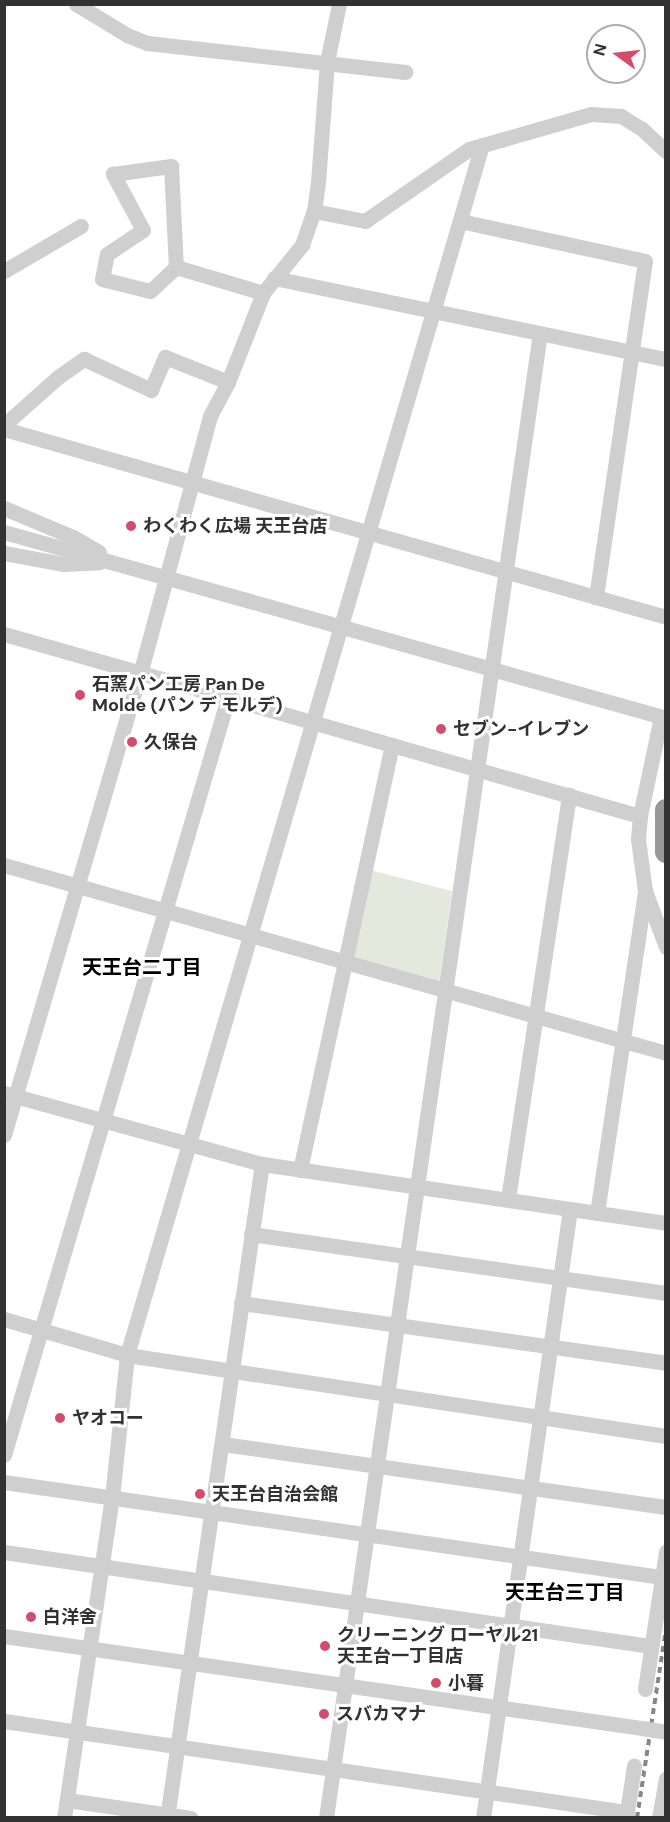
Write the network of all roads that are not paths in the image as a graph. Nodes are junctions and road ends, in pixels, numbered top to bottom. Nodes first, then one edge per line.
1 (76, 4) edge
2 (339, 4) edge
3 (327, 62) junction
4 (405, 72) dead end
5 (482, 145) junction
6 (666, 151) edge
7 (314, 211) junction
8 (460, 221) junction
9 (81, 225) dead end
10 (176, 267) junction
11 (4, 271) edge
12 (274, 278) junction
13 (263, 293) junction
14 (433, 310) junction
15 (540, 333) junction
16 (634, 352) junction
17 (666, 359) edge
18 (228, 382) junction
19 (4, 427) edge
20 (192, 483) junction
21 (4, 508) edge
22 (4, 532) edge
23 (368, 533) junction
24 (4, 553) edge
25 (115, 561) junction
26 (505, 572) junction
27 (167, 577) junction
28 (596, 597) junction
29 (666, 617) edge
30 (340, 627) junction
31 (4, 634) edge
32 (490, 670) junction
33 (140, 674) junction
34 (228, 698) junction
35 (663, 717) edge
36 (312, 722) junction
37 (392, 745) junction
38 (476, 769) junction
39 (569, 795) junction
40 (666, 810) edge
41 (640, 816) junction
42 (666, 852) edge
43 (4, 865) edge
44 (78, 885) junction
45 (645, 891) junction
46 (165, 909) junction
47 (250, 933) junction
48 (666, 947) edge
49 (345, 961) junction
50 (444, 990) junction
51 (536, 1016) junction
52 (621, 1040) junction
53 (666, 1053) edge
54 (10, 1094) edge
55 (103, 1120) junction
56 (4, 1135) edge
57 (188, 1144) junction
58 (262, 1164) junction
59 (300, 1170) junction
60 (416, 1186) junction
61 (508, 1199) junction
62 (570, 1209) junction
63 (597, 1213) junction
64 (666, 1223) edge
65 (251, 1234) junction
66 (406, 1256) junction
67 (559, 1278) junction
68 (666, 1293) edge
69 (241, 1303) junction
70 (4, 1319) edge
71 (397, 1325) junction
72 (41, 1330) junction
73 (550, 1347) junction
74 (127, 1355) junction
75 (666, 1363) edge
76 (232, 1371) junction
77 (386, 1396) junction
78 (539, 1418) junction
79 (666, 1436) edge
80 (223, 1443) junction
81 (4, 1455) edge
82 (376, 1466) junction
83 (4, 1482) edge
84 (530, 1487) junction
85 (112, 1498) junction
86 (666, 1507) edge
87 (211, 1512) junction
88 (367, 1535) junction
89 (4, 1552) edge
90 (666, 1552) edge
91 (519, 1556) junction
92 (101, 1566) junction
93 (662, 1577) junction
94 (200, 1581) junction
95 (357, 1603) junction
96 (510, 1626) junction
97 (4, 1636) edge
98 (651, 1646) junction
99 (88, 1648) junction
100 (189, 1664) junction
101 (345, 1686) junction
102 (645, 1689) dead end
103 (498, 1708) junction
104 (4, 1721) edge
105 (76, 1732) junction
106 (666, 1732) edge
107 (177, 1746) junction
108 (634, 1766) dead end
109 (332, 1769) junction
110 (666, 1779) edge
111 (486, 1791) junction
112 (66, 1800) junction
113 (626, 1815) edge
114 (167, 1816) edge
115 (64, 1818) edge
116 (191, 1818) edge
117 (326, 1818) edge
118 (483, 1818) edge
119 (659, 1818) edge

1 - 3 street
2 - 3 street
3 - 4 street
3 - 7 street
5 - 6 street
5 - 7 street
5 - 8 street
7 - 12 street
8 - 14 street
8 - 16 street
9 - 11 street
10 - 10 street
10 - 13 street
12 - 13 street
12 - 14 street
13 - 18 street
14 - 15 street
14 - 23 street
15 - 16 street
15 - 26 street
16 - 17 street
16 - 28 street
18 - 19 street
18 - 20 street
19 - 20 street
20 - 23 street
20 - 27 street
21 - 25 street
22 - 25 street
23 - 26 street
23 - 30 street
24 - 25 street
25 - 27 street
26 - 28 street
26 - 32 street
27 - 30 street
27 - 33 street
28 - 29 street
30 - 32 street
30 - 36 street
31 - 33 street
32 - 35 street
32 - 38 street
33 - 34 street
33 - 44 street
34 - 36 street
34 - 46 street
35 - 41 street
36 - 37 street
36 - 47 street
37 - 38 street
37 - 49 street
38 - 39 street
38 - 50 street
39 - 41 street
39 - 51 street
40 - 42 highway
41 - 45 street
43 - 44 street
44 - 46 street
44 - 54 street
45 - 48 street
45 - 52 street
46 - 47 street
46 - 55 street
47 - 49 street
47 - 57 street
49 - 50 street
49 - 59 street
50 - 51 street
50 - 60 street
51 - 52 street
51 - 61 street
52 - 53 street
52 - 63 street
54 - 55 street
54 - 56 street
55 - 57 street
55 - 72 street
57 - 58 street
57 - 74 street
58 - 59 street
58 - 65 street
59 - 60 street
60 - 61 street
60 - 66 street
61 - 62 street
62 - 63 street
62 - 67 street
63 - 64 street
65 - 66 street
65 - 69 street
66 - 67 street
66 - 71 street
67 - 68 street
67 - 73 street
69 - 71 street
69 - 76 street
70 - 72 street
71 - 73 street
71 - 77 street
72 - 74 street
72 - 81 street
73 - 75 street
73 - 78 street
74 - 76 street
74 - 85 street
76 - 77 street
76 - 80 street
77 - 78 street
77 - 82 street
78 - 79 street
78 - 84 street
80 - 82 street
80 - 87 street
82 - 84 street
82 - 88 street
83 - 85 street
84 - 86 street
84 - 91 street
85 - 87 street
85 - 92 street
87 - 88 street
87 - 94 street
88 - 91 street
88 - 95 street
89 - 92 street
90 - 93 street
91 - 93 street
91 - 96 street
92 - 94 street
92 - 99 street
93 - 98 street
94 - 95 street
94 - 100 street
95 - 96 street
95 - 101 street
96 - 98 street
96 - 103 street
97 - 99 street
98 - 102 street
99 - 100 street
99 - 105 street
100 - 101 street
100 - 107 street
101 - 103 street
101 - 109 street
103 - 106 street, bridge
103 - 111 street
104 - 105 street
105 - 107 street
105 - 112 street
107 - 109 street
107 - 114 street
108 - 113 street
109 - 111 street
109 - 117 street
110 - 119 street
111 - 113 street
111 - 118 street
112 - 114 street
112 - 115 street
114 - 116 street

